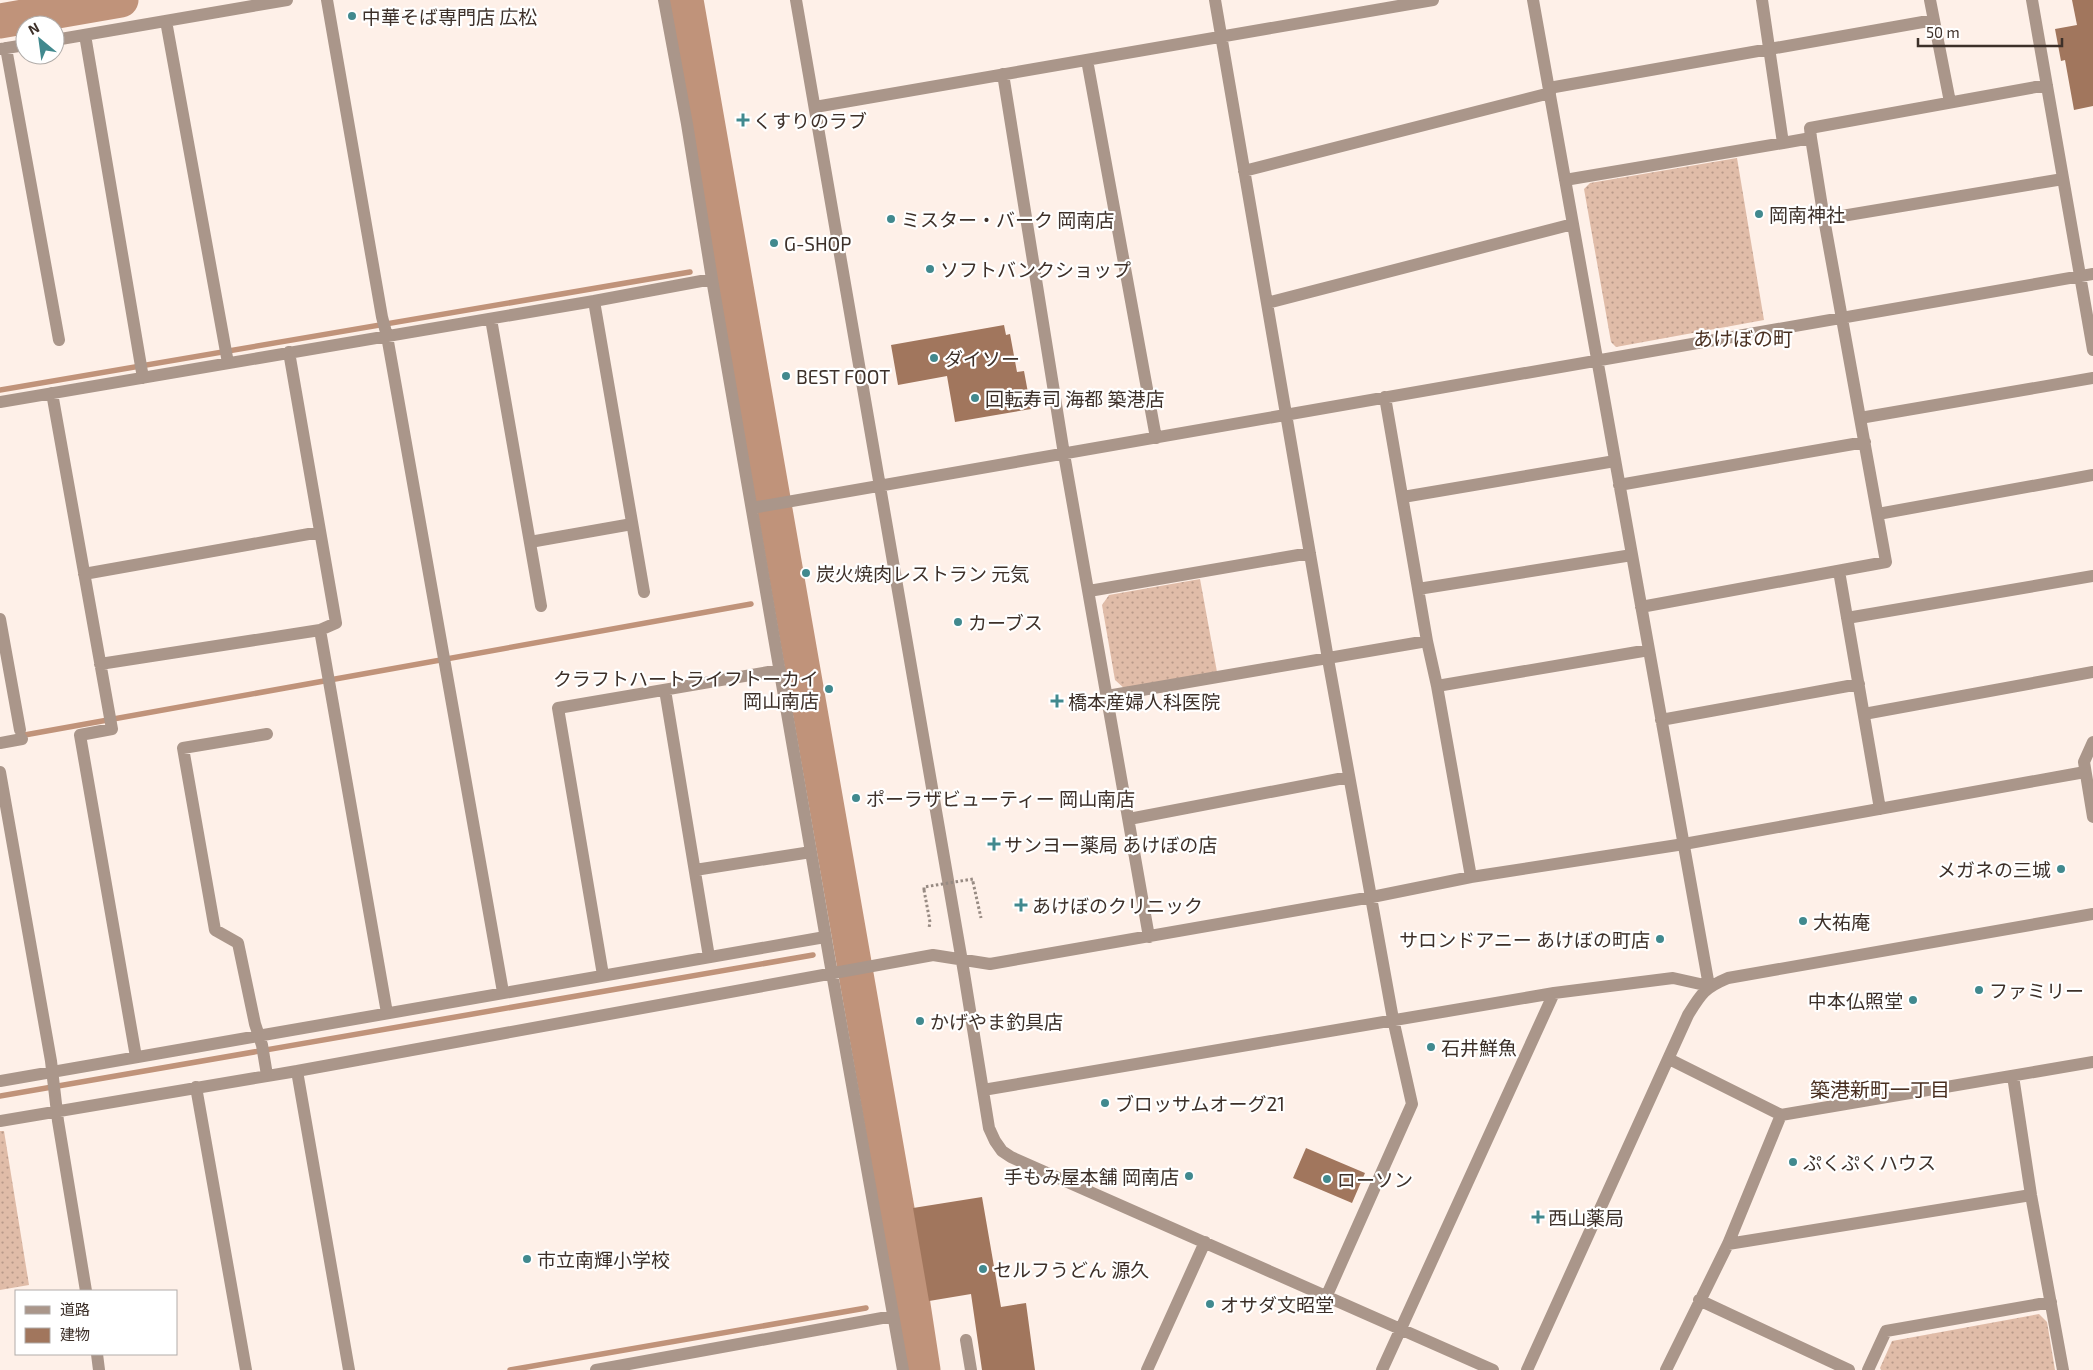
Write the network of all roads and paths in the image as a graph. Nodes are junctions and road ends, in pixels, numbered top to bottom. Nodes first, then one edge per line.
1 (286, 0) edge
2 (327, 0) edge
3 (664, 0) edge
4 (796, 0) edge
5 (1214, 0) edge
6 (1433, 0) edge
7 (1533, 0) edge
8 (1762, 0) edge
9 (1930, 0) edge
10 (2032, 0) edge
11 (244, 4) edge
12 (1934, 20) junction
13 (166, 21) junction
14 (85, 35) junction
15 (1220, 36) junction
16 (65, 38) edge
17 (1769, 48) junction
18 (3, 49) edge
19 (1087, 60) junction
20 (1003, 74) junction
21 (2047, 84) junction
22 (1549, 90) junction
23 (1950, 102) junction
24 (815, 107) junction
25 (1811, 138) junction
26 (1783, 143) junction
27 (1244, 171) junction
28 (2063, 179) junction
29 (1565, 180) junction
30 (1824, 219) junction
31 (1573, 224) junction
32 (2093, 274) edge
33 (2079, 276) junction
34 (712, 279) junction
35 (594, 301) junction
36 (1267, 303) junction
37 (1842, 317) junction
38 (491, 318) junction
39 (385, 327) junction
40 (58, 340) dead end
41 (2093, 350) edge
42 (289, 352) junction
43 (228, 360) junction
44 (1597, 360) junction
45 (141, 370) junction
46 (2093, 378) edge
47 (52, 393) junction
48 (1385, 397) junction
49 (0, 402) edge
50 (1286, 414) junction
51 (1860, 418) junction
52 (1156, 438) junction
53 (1865, 442) junction
54 (1064, 454) junction
55 (1615, 461) junction
56 (2093, 475) edge
57 (1619, 484) junction
58 (879, 485) junction
59 (1402, 497) junction
60 (752, 508) junction
61 (1878, 514) junction
62 (632, 524) junction
63 (320, 532) junction
64 (530, 542) junction
65 (1310, 553) junction
66 (1632, 555) junction
67 (1839, 571) junction
68 (84, 574) junction
69 (2093, 576) edge
70 (1418, 589) junction
71 (1089, 591) junction
72 (644, 592) dead end
73 (541, 606) dead end
74 (1641, 607) junction
75 (0, 618) edge
76 (1847, 618) junction
77 (320, 630) junction
78 (1427, 641) junction
79 (1649, 650) junction
80 (1328, 659) junction
81 (100, 664) junction
82 (780, 670) junction
83 (2093, 672) edge
84 (1859, 684) junction
85 (1437, 686) junction
86 (665, 690) junction
87 (1107, 696) junction
88 (1864, 714) junction
89 (1661, 720) junction
90 (267, 734) dead end
91 (2093, 742) edge
92 (0, 743) edge
93 (0, 772) edge
94 (2085, 772) junction
95 (1349, 777) junction
96 (1880, 809) junction
97 (2093, 817) edge
98 (1129, 819) junction
99 (1684, 844) junction
100 (811, 852) junction
101 (695, 870) junction
102 (1471, 877) junction
103 (1372, 897) junction
104 (2093, 914) edge
105 (982, 918) dead end
106 (929, 928) dead end
107 (1149, 936) junction
108 (826, 937) junction
109 (710, 957) junction
110 (962, 961) junction
111 (838, 972) junction
112 (603, 975) junction
113 (1709, 986) junction
114 (503, 992) junction
115 (1554, 993) junction
116 (387, 1013) junction
117 (1393, 1019) junction
118 (262, 1046) junction
119 (136, 1058) junction
120 (1669, 1060) junction
121 (2093, 1062) edge
122 (297, 1071) junction
123 (267, 1075) junction
124 (2013, 1076) junction
125 (0, 1082) edge
126 (54, 1083) junction
127 (196, 1086) junction
128 (983, 1090) junction
129 (57, 1111) junction
130 (1781, 1115) junction
131 (0, 1121) edge
132 (2032, 1196) junction
133 (1205, 1242) junction
134 (1728, 1244) junction
135 (86, 1290) edge
136 (1327, 1295) junction
137 (1700, 1300) junction
138 (2050, 1302) junction
139 (893, 1316) junction
140 (1402, 1329) junction
141 (966, 1340) dead end
142 (97, 1355) edge
143 (627, 1368) edge
144 (100, 1370) edge
145 (246, 1370) edge
146 (349, 1370) edge
147 (596, 1370) edge
148 (902, 1370) edge
149 (971, 1370) edge
150 (1147, 1370) edge
151 (1382, 1370) edge
152 (1493, 1370) edge
153 (1526, 1370) edge
154 (1666, 1370) edge
155 (1849, 1370) edge
156 (1868, 1370) edge
157 (2063, 1370) edge

1 - 11 street
2 - 39 street
3 - 34 street
4 - 24 street
5 - 15 street
6 - 15 street
7 - 22 street
8 - 17 street
9 - 12 street
10 - 21 street
11 - 13 street
12 - 17 street
12 - 23 street
13 - 14 street
13 - 43 street
14 - 16 street
14 - 45 street
15 - 19 street
15 - 27 street
17 - 22 street
17 - 26 street
18 - 40 street
19 - 20 street
19 - 52 street
20 - 24 street
20 - 54 street
21 - 23 street
21 - 28 street
22 - 27 street
22 - 29 street
23 - 25 street
24 - 58 street
25 - 26 street
25 - 30 street
26 - 29 street
27 - 36 street
28 - 30 street
28 - 33 street
29 - 31 street
30 - 37 street
31 - 36 street
31 - 44 street
32 - 33 street
33 - 37 street
33 - 41 street
34 - 35 street
34 - 60 street
35 - 38 street
35 - 62 street
36 - 50 street
37 - 44 street
37 - 51 street
38 - 39 street
38 - 64 street
39 - 42 street
39 - 114 street
42 - 43 street
42 - 63 street
43 - 45 street
44 - 48 street
44 - 55 street
45 - 47 street
46 - 51 street
47 - 49 street
47 - 68 street
48 - 50 street
48 - 59 street
50 - 52 street
50 - 65 street
51 - 53 street
52 - 54 street
53 - 57 street
53 - 61 street
54 - 58 street
54 - 71 street
55 - 57 street
55 - 59 street
56 - 61 street
57 - 66 street
58 - 60 street
58 - 110 street
59 - 70 street
60 - 82 street
61 - 67 street
62 - 64 street
62 - 72 street
63 - 68 street
63 - 77 street
64 - 73 street
65 - 71 street
65 - 80 street
66 - 70 street
66 - 74 street
67 - 74 street
67 - 76 street
68 - 81 street
69 - 76 street
70 - 78 street
71 - 87 street
74 - 79 street
75 - 92 street
76 - 84 street
77 - 81 street
77 - 116 street
78 - 80 street
78 - 85 street
79 - 85 street
79 - 89 street
80 - 87 street
80 - 95 street
81 - 119 street
82 - 86 street
82 - 100 street
83 - 88 street
84 - 88 street
84 - 89 street
85 - 102 street
86 - 101 street
86 - 112 street
87 - 98 street
88 - 96 street
89 - 99 street
90 - 118 street
91 - 94 street
93 - 126 street
94 - 96 street
94 - 97 street
95 - 98 street
95 - 103 street
96 - 99 street
98 - 107 street
99 - 102 street
99 - 113 street
100 - 101 street
100 - 108 street
101 - 109 street
102 - 103 street
103 - 107 street
103 - 117 street
104 - 113 street
105 - 106 path, bridge
107 - 110 street
108 - 109 street
108 - 111 street
109 - 112 street
110 - 111 street
110 - 128 street
111 - 122 street
111 - 139 street
112 - 114 street
113 - 115 street
113 - 120 street
114 - 116 street
115 - 117 street
115 - 140 street
116 - 118 street
117 - 128 street
117 - 136 street
118 - 119 street
118 - 123 street
119 - 126 street
120 - 130 street
120 - 153 street
121 - 124 street
122 - 123 street
122 - 146 street
123 - 127 street
124 - 130 street
124 - 132 street
125 - 126 street
126 - 129 street
127 - 129 street
127 - 145 street
128 - 133 street
129 - 131 street
129 - 135 street
130 - 134 street
132 - 134 street
132 - 138 street
133 - 136 street
133 - 150 street
134 - 137 street
136 - 140 street
137 - 154 street
137 - 155 street
138 - 156 street
138 - 157 street
139 - 143 street
139 - 148 street
140 - 151 street
140 - 152 street
141 - 149 street
142 - 144 street
143 - 147 street

